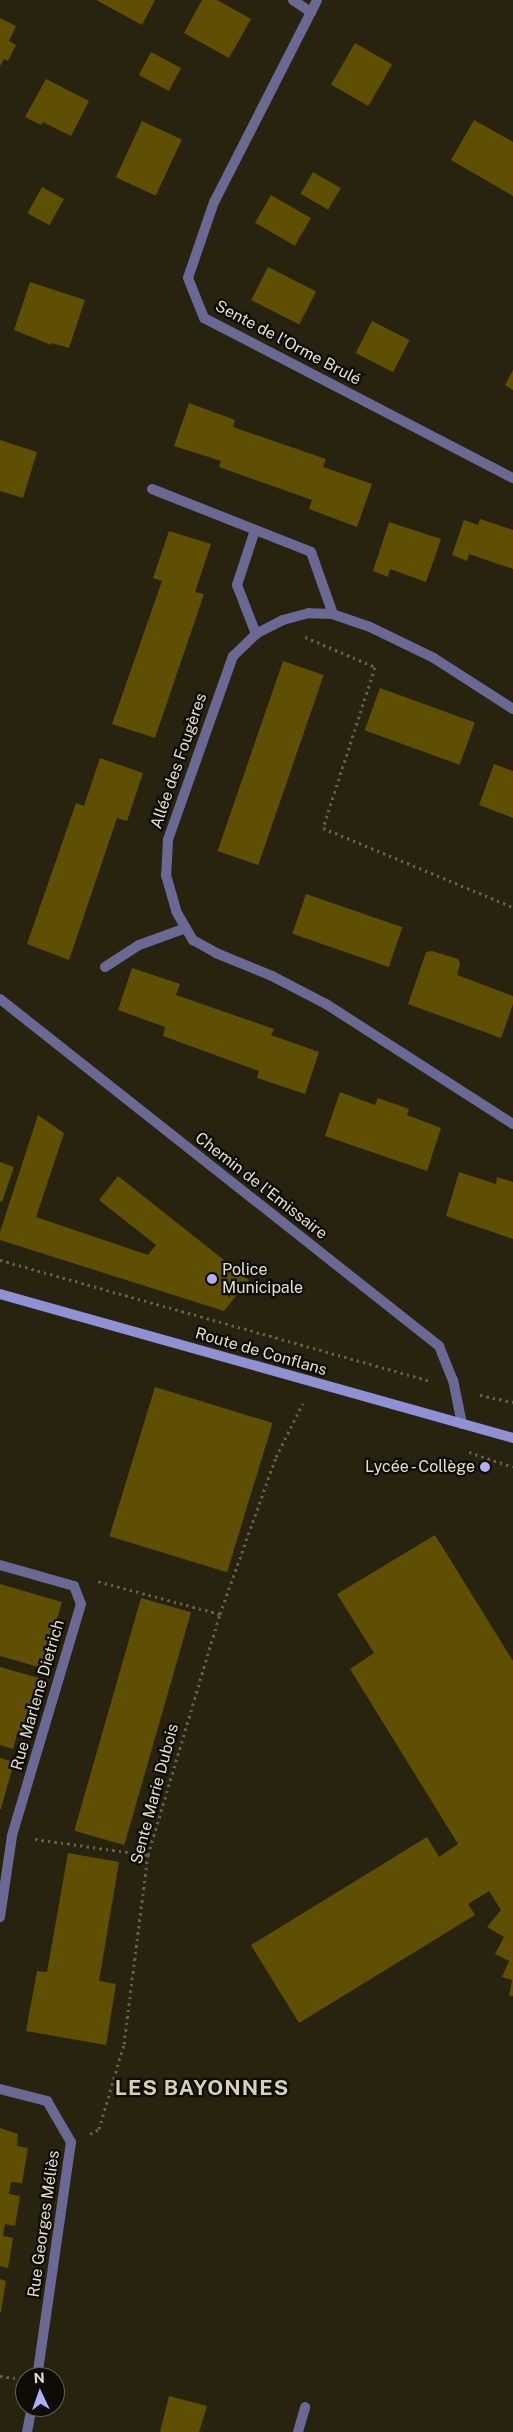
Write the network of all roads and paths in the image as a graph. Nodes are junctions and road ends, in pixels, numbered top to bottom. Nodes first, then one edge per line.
1 (293, 0) edge
2 (317, 0) edge
3 (311, 12) junction
4 (513, 478) edge
5 (152, 489) dead end
6 (255, 530) junction
7 (333, 614) junction
8 (292, 618) junction
9 (256, 634) junction
10 (513, 709) edge
11 (513, 907) edge
12 (186, 928) junction
13 (106, 967) dead end
14 (0, 999) edge
15 (513, 1124) edge
16 (0, 1260) edge
17 (0, 1294) edge
18 (454, 1388) junction
19 (304, 1402) dead end
20 (513, 1402) edge
21 (462, 1424) junction
22 (513, 1438) edge
23 (0, 1565) edge
24 (78, 1594) junction
25 (220, 1614) junction
26 (12, 1836) junction
27 (148, 1855) junction
28 (0, 1918) edge
29 (0, 2089) edge
30 (71, 2142) junction
31 (38, 2367) edge
32 (306, 2407) dead end
33 (30, 2417) edge
34 (27, 2432) edge
35 (298, 2432) edge

1 - 3 street
2 - 3 street, Sente de l'Orme Brulé
3 - 4 street, Sente de l'Orme Brulé
5 - 6 street
6 - 7 street
6 - 9 street
7 - 8 street, Allée des Fougères
7 - 10 street, Allée des Fougères
8 - 9 street, Allée des Fougères
8 - 11 path
9 - 12 street, Allée des Fougères
12 - 13 street
12 - 15 street, Allée des Fougères
14 - 18 street, Chemin de l'Emissaire
16 - 18 path
17 - 21 main road, Route de Conflans
18 - 20 path
18 - 21 street, Chemin de l'Emissaire
19 - 25 path, Sente Marie Dubois
21 - 22 main road, Route de Conflans
23 - 24 street
24 - 25 path
24 - 26 street, Rue Marlene Dietrich
25 - 27 path, Sente Marie Dubois
26 - 27 path
26 - 28 street, Rue Marlene Dietrich
27 - 30 path, Sente Marie Dubois
29 - 30 street, Rue Georges Méliès
30 - 31 street, Rue Georges Méliès
32 - 35 street
33 - 34 street

